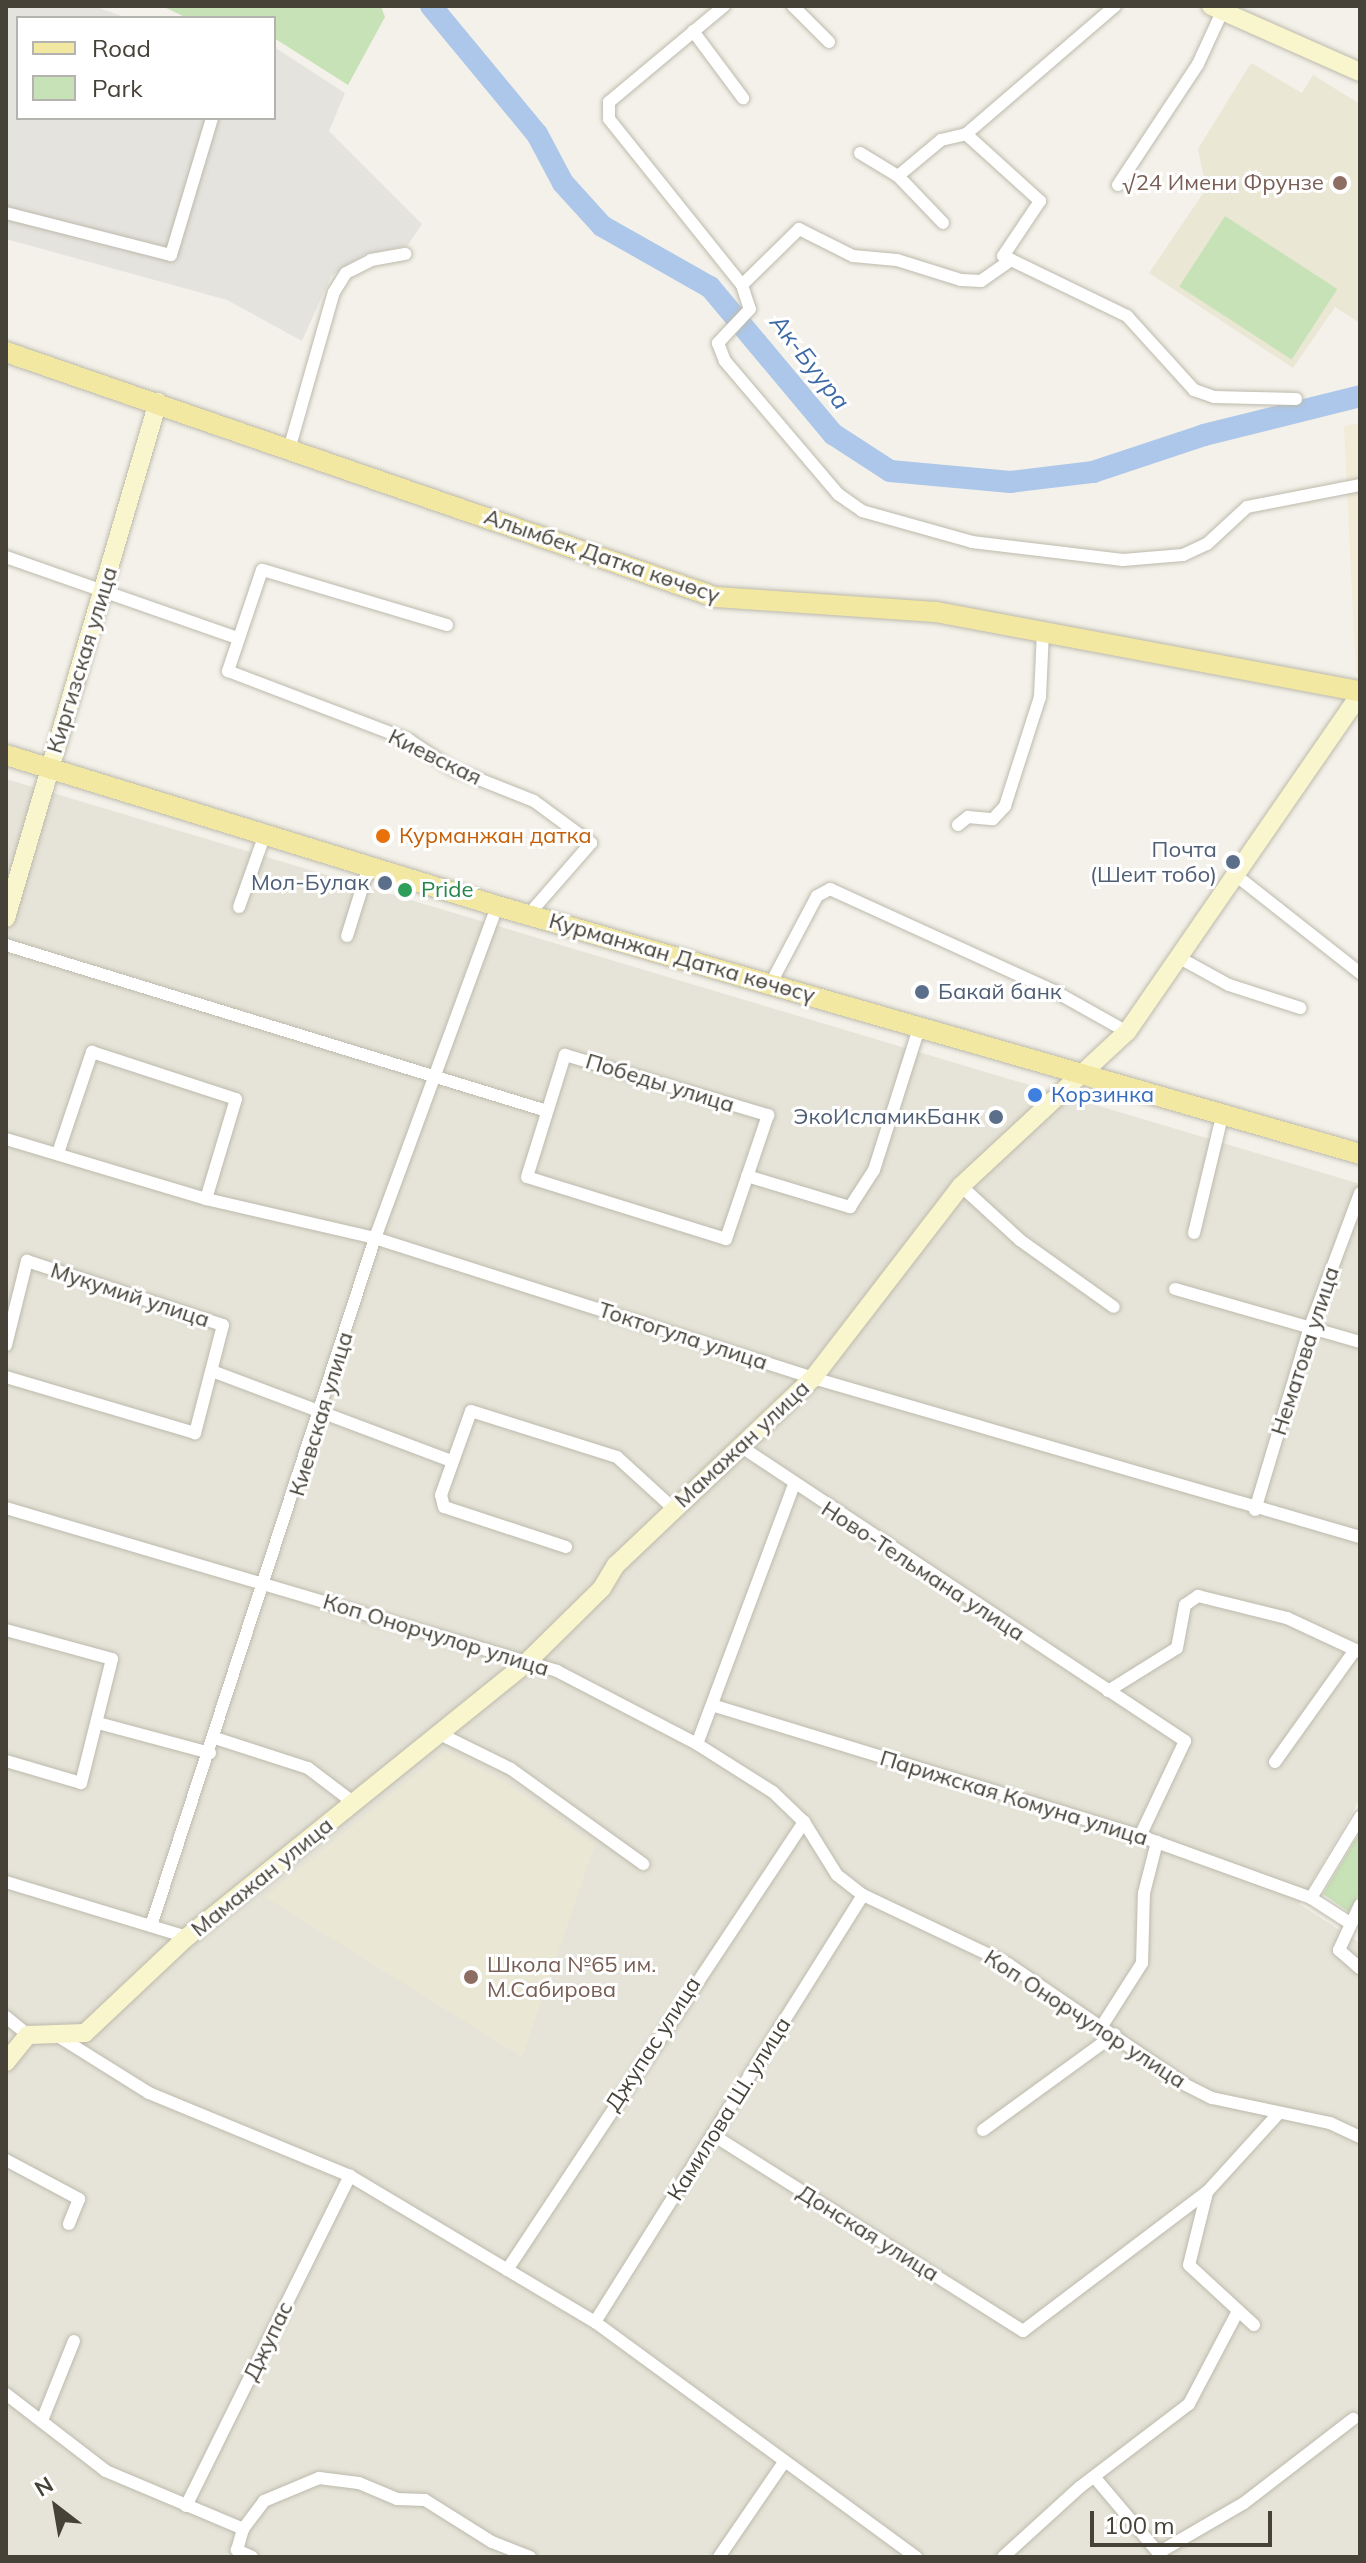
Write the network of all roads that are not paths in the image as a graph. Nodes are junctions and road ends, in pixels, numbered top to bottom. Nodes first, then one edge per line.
1 (724, 6) edge
2 (793, 6) edge
3 (1115, 6) edge
4 (1264, 6) edge
5 (1217, 8) edge
6 (1263, 25) junction
7 (693, 31) junction
8 (829, 42) dead end
9 (1360, 72) edge
10 (743, 98) dead end
11 (211, 120) edge
12 (966, 134) junction
13 (860, 153) dead end
14 (898, 176) junction
15 (1118, 185) dead end
16 (6, 213) edge
17 (943, 223) dead end
18 (405, 254) dead end
19 (1011, 260) junction
20 (742, 285) junction
21 (6, 352) edge
22 (1296, 399) dead end
23 (158, 402) junction
24 (290, 446) junction
25 (1360, 485) edge
26 (6, 557) edge
27 (103, 595) junction
28 (447, 625) dead end
29 (1043, 631) junction
30 (237, 638) junction
31 (1360, 693) edge
32 (6, 755) edge
33 (48, 767) junction
34 (958, 825) dead end
35 (265, 834) junction
36 (369, 866) junction
37 (1233, 873) junction
38 (497, 906) junction
39 (239, 907) dead end
40 (529, 914) junction
41 (6, 918) edge
42 (347, 936) dead end
43 (6, 945) edge
44 (1178, 957) junction
45 (1360, 973) edge
46 (771, 983) junction
47 (1300, 1008) dead end
48 (919, 1028) junction
49 (1127, 1032) junction
50 (1083, 1077) junction
51 (436, 1078) junction
52 (547, 1111) junction
53 (1222, 1116) junction
54 (6, 1139) edge
55 (58, 1153) junction
56 (1360, 1154) edge
57 (747, 1176) junction
58 (961, 1186) junction
59 (1360, 1193) edge
60 (206, 1199) junction
61 (1194, 1233) dead end
62 (375, 1238) junction
63 (1175, 1289) dead end
64 (1114, 1307) dead end
65 (10, 1317) edge
66 (1310, 1327) junction
67 (1360, 1342) edge
68 (6, 1345) edge
69 (212, 1371) junction
70 (6, 1377) edge
71 (813, 1378) junction
72 (321, 1416) junction
73 (740, 1446) junction
74 (451, 1461) junction
75 (793, 1487) junction
76 (6, 1508) edge
77 (674, 1509) junction
78 (1255, 1510) junction
79 (1360, 1537) edge
80 (566, 1547) dead end
81 (267, 1582) junction
82 (6, 1630) edge
83 (1358, 1651) edge
84 (523, 1666) junction
85 (1108, 1691) junction
86 (715, 1706) junction
87 (98, 1723) junction
88 (440, 1734) junction
89 (215, 1738) junction
90 (697, 1744) junction
91 (210, 1753) junction
92 (6, 1761) edge
93 (1275, 1762) dead end
94 (354, 1803) junction
95 (1360, 1817) edge
96 (804, 1822) junction
97 (1140, 1836) junction
98 (1157, 1842) junction
99 (643, 1864) dead end
100 (6, 1882) edge
101 (863, 1895) junction
102 (1311, 1898) junction
103 (1360, 1905) edge
104 (1350, 1923) junction
105 (151, 1926) junction
106 (187, 1937) junction
107 (1360, 1968) edge
108 (6, 2017) edge
109 (1100, 2029) junction
110 (1115, 2034) junction
111 (28, 2035) junction
112 (61, 2038) junction
113 (6, 2062) edge
114 (1278, 2114) junction
115 (983, 2130) dead end
116 (713, 2135) junction
117 (1360, 2137) edge
118 (6, 2160) edge
119 (350, 2176) junction
120 (1207, 2192) junction
121 (69, 2224) dead end
122 (507, 2270) junction
123 (1238, 2311) junction
124 (595, 2322) junction
125 (1254, 2325) dead end
126 (74, 2341) dead end
127 (6, 2394) edge
128 (43, 2418) junction
129 (1353, 2419) dead end
130 (782, 2465) junction
131 (1096, 2479) junction
132 (186, 2506) junction
133 (243, 2529) junction
134 (1160, 2555) edge
135 (252, 2557) edge
136 (530, 2557) edge
137 (719, 2557) edge
138 (916, 2557) edge
139 (1003, 2557) edge

1 - 7 street
2 - 8 street
3 - 12 street
4 - 6 street
5 - 6 street
5 - 15 street
6 - 9 street
7 - 10 street
7 - 20 street
11 - 16 street
12 - 14 street
12 - 19 street
13 - 14 street
14 - 17 street
18 - 24 street
19 - 20 street
19 - 22 street
20 - 25 street
21 - 23 main road, Алымбек Датка көчөсү
23 - 24 main road, Алымбек Датка көчөсү
23 - 27 street, Киргизская улица
24 - 29 main road, Алымбек Датка көчөсү
26 - 27 street
27 - 30 street
27 - 33 street, Киргизская улица
28 - 30 street
29 - 31 main road, Алымбек Датка көчөсү
29 - 34 street
30 - 40 street, Киевская
31 - 37 street, Мамажан улица
32 - 33 main road, Курманжан Датка көчөсү
33 - 35 main road, Курманжан Датка көчөсү
33 - 41 street, Киргизская улица
35 - 36 main road, Курманжан Датка көчөсү
35 - 39 street
36 - 38 main road, Курманжан Датка көчөсү
36 - 42 street
37 - 44 street, Мамажан улица
37 - 45 street
38 - 40 main road, Курманжан Датка көчөсү
38 - 51 street, Киевская улица
40 - 46 main road, Курманжан Датка көчөсү
43 - 51 street
44 - 47 street
44 - 49 street, Мамажан улица
46 - 48 main road, Курманжан Датка көчөсү
46 - 49 street
48 - 50 main road, Курманжан Датка көчөсү
48 - 57 street
49 - 50 street, Мамажан улица
50 - 53 main road, Курманжан Датка көчөсү
50 - 58 street, Мамажан улица
51 - 52 street
51 - 62 street, Киевская улица
52 - 57 street, Победы улица
52 - 57 street, Победы улица
53 - 56 main road, Курманжан Датка көчөсү
53 - 61 street
54 - 55 street, Токтогула улица
55 - 60 street, Токтогула улица
55 - 60 street
58 - 64 street
58 - 71 street, Мамажан улица
59 - 66 street, Нематова улица
60 - 62 street, Токтогула улица
62 - 71 street, Токтогула улица
62 - 72 street, Киевская улица
63 - 66 street
65 - 68 street, Мукумий улица
65 - 69 street, Мукумий улица
66 - 67 street
66 - 78 street, Нематова улица
69 - 70 street, Мукумий улица
69 - 72 street
71 - 73 street, Мамажан улица
71 - 78 street, Токтогула улица
72 - 74 street
72 - 81 street, Киевская улица
73 - 75 street, Ново-Тельмана улица
73 - 77 street, Мамажан улица
74 - 77 street
74 - 80 street
75 - 85 street, Ново-Тельмана улица
75 - 86 street
76 - 81 street, Коп Онорчулор улица
77 - 84 street, Мамажан улица
78 - 79 street, Токтогула улица
81 - 84 street, Коп Онорчулор улица
81 - 89 street, Киевская улица
82 - 87 street
83 - 85 street
83 - 93 street
84 - 88 street, Мамажан улица
84 - 90 street, Коп Онорчулор улица
85 - 97 street, Ново-Тельмана улица
86 - 90 street
86 - 97 street, Парижская Комуна улица
87 - 91 street
87 - 92 street
88 - 94 street, Мамажан улица
88 - 99 street
89 - 91 street, Киевская улица
89 - 94 street
90 - 96 street, Коп Онорчулор улица
91 - 105 street, Киевская улица
94 - 106 street, Мамажан улица
95 - 102 street
96 - 101 street, Коп Онорчулор улица
96 - 122 street, Джупас улица
97 - 98 street, Парижская Комуна улица
98 - 102 street, Парижская Комуна улица
98 - 109 street
100 - 105 street
101 - 109 street, Коп Онорчулор улица
101 - 116 street, Камилова Ш. улица
102 - 104 street, Парижская Комуна улица
103 - 104 street
104 - 107 street
105 - 106 street
106 - 112 street, Мамажан улица
108 - 111 street
109 - 110 street, Коп Онорчулор улица
110 - 114 street, Коп Онорчулор улица
110 - 115 street
111 - 112 street, Мамажан улица
111 - 113 street
112 - 119 street
114 - 117 street, Коп Онорчулор улица
114 - 120 street
116 - 120 street, Донская улица
116 - 124 street, Камилова Ш. улица
118 - 121 street
119 - 122 street
119 - 132 street, Джупас
120 - 123 street
122 - 124 street
123 - 125 street
123 - 131 street
124 - 130 street
126 - 128 street
127 - 128 street
128 - 132 street
129 - 134 street
130 - 137 street
130 - 138 street
131 - 134 street
131 - 139 street
132 - 133 street
133 - 135 street
133 - 136 street

